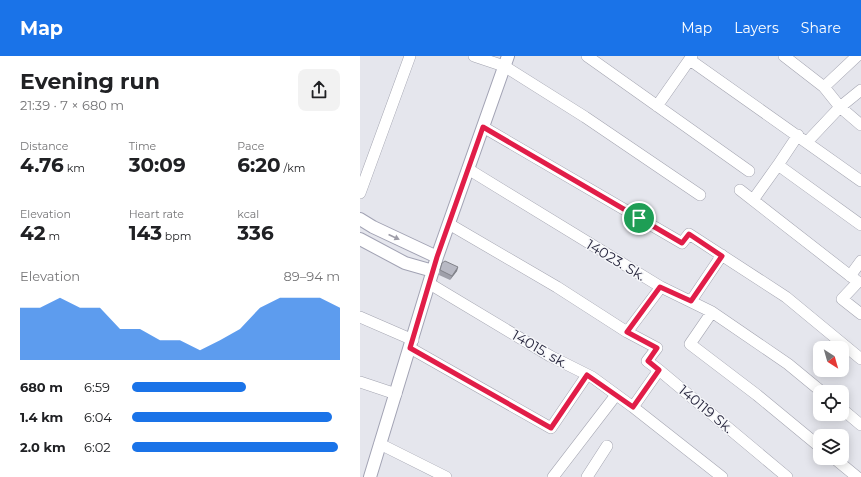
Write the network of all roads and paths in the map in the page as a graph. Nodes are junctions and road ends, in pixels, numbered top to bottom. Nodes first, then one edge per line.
1 (410, 56) edge
2 (474, 56) edge
3 (587, 56) edge
4 (784, 56) edge
5 (857, 56) edge
6 (691, 58) edge
7 (506, 61) edge
8 (824, 87) junction
9 (861, 90) edge
10 (657, 106) junction
11 (840, 107) junction
12 (861, 125) edge
13 (483, 127) junction
14 (798, 135) junction
15 (807, 142) junction
16 (778, 165) junction
17 (468, 169) junction
18 (749, 171) dead end
19 (861, 181) edge
20 (740, 190) dead end
21 (360, 193) edge
22 (700, 194) dead end
23 (753, 200) junction
24 (360, 219) edge
25 (449, 224) junction
26 (861, 225) edge
27 (360, 239) edge
28 (722, 256) junction
29 (437, 257) junction
30 (861, 261) edge
31 (434, 271) junction
32 (850, 276) junction
33 (430, 284) junction
34 (660, 287) junction
35 (691, 301) junction
36 (712, 312) junction
37 (861, 314) edge
38 (360, 317) edge
39 (627, 332) junction
40 (411, 344) junction
41 (861, 358) edge
42 (659, 370) junction
43 (587, 375) junction
44 (360, 382) edge
45 (814, 385) edge
46 (396, 394) junction
47 (616, 395) junction
48 (633, 407) junction
49 (849, 415) edge
50 (861, 424) edge
51 (813, 440) edge
52 (380, 444) junction
53 (607, 446) dead end
54 (842, 465) edge
55 (593, 475) edge
56 (370, 477) edge
57 (446, 477) edge
58 (553, 477) edge
59 (722, 477) edge
60 (787, 477) edge
61 (857, 477) edge

1 - 21 street
2 - 7 street
3 - 10 street
4 - 8 street
5 - 8 street
6 - 10 street
6 - 14 street
7 - 13 main road
7 - 22 street
8 - 11 street
9 - 11 street
10 - 18 street
11 - 12 street
11 - 15 street
13 - 17 main road
13 - 28 street
14 - 15 street
14 - 16 street
15 - 19 street
16 - 23 street
16 - 26 street
17 - 25 main road
17 - 34 street, 14023. Sk.
20 - 23 street
23 - 32 street
24 -> 29 main road
25 - 29 main road
25 - 39 street
27 - 31 main road
28 - 35 street
28 - 41 street
29 - 31 main road
30 - 32 street
31 - 33 main road
32 - 37 street
33 - 40 main road
33 - 43 street, 14015. sk.
34 - 35 street, 14023. Sk.
34 - 39 street
35 - 36 street, 14023. Sk.
36 - 45 street, 14023. Sk.
36 - 51 street
38 - 40 street
39 - 42 street
40 - 43 street
40 - 46 main road
42 - 48 street
42 - 60 street, 140119 Sk.
43 - 47 street, 14015. sk.
44 - 46 street
46 - 52 main road
47 - 48 street, 14015. sk.
47 - 58 street
48 - 59 street, 14015. sk.
49 - 50 street
52 - 56 main road
52 - 57 street
53 - 55 street
54 - 61 street

